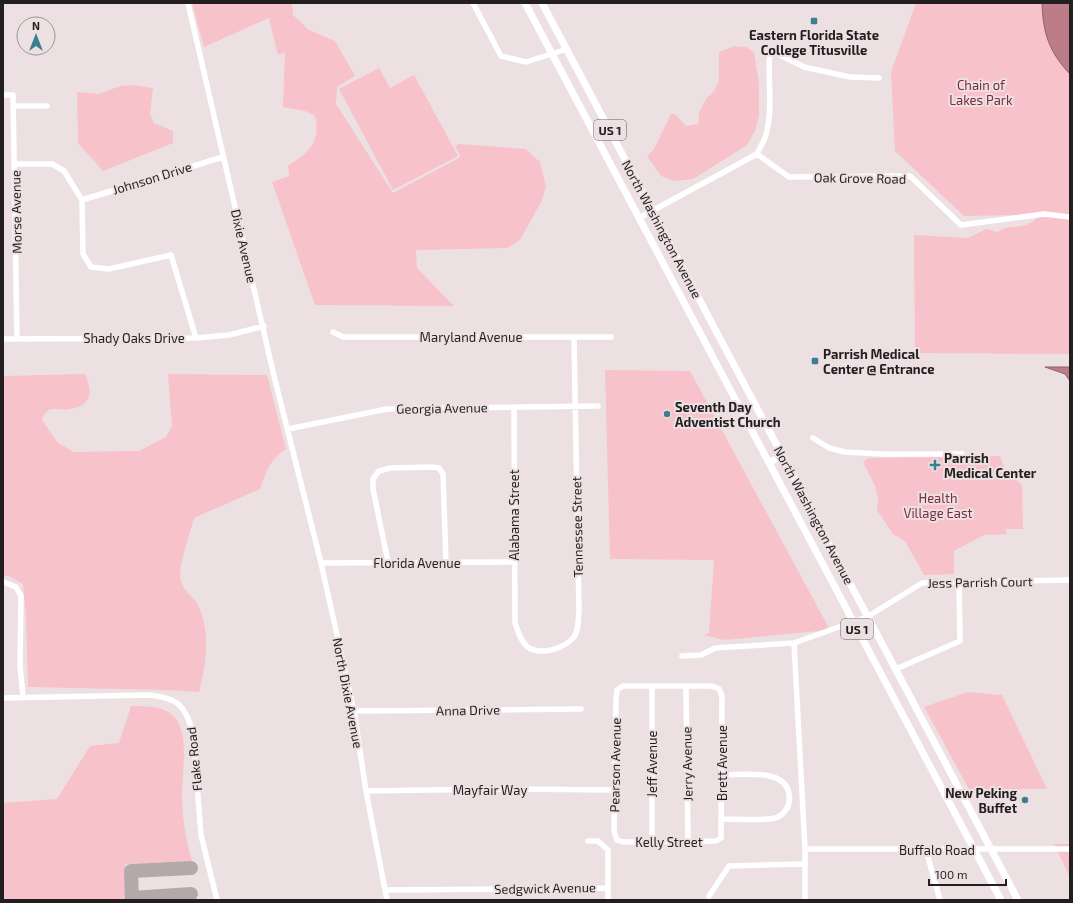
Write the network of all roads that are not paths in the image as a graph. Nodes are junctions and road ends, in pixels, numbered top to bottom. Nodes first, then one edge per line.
1 (188, 3) edge
2 (473, 3) edge
3 (525, 3) edge
4 (542, 3) edge
5 (567, 49) junction
6 (552, 54) junction
7 (879, 78) dead end
8 (3, 95) edge
9 (14, 106) junction
10 (47, 106) dead end
11 (757, 154) junction
12 (223, 157) junction
13 (15, 164) junction
14 (82, 200) junction
15 (652, 211) junction
16 (1070, 217) edge
17 (639, 218) junction
18 (264, 326) junction
19 (332, 332) dead end
20 (611, 337) dead end
21 (196, 338) junction
22 (574, 338) junction
23 (3, 339) edge
24 (18, 339) junction
25 (574, 406) junction
26 (598, 406) dead end
27 (514, 407) junction
28 (288, 429) junction
29 (813, 438) dead end
30 (962, 454) dead end
31 (782, 456) junction
32 (769, 463) junction
33 (301, 488) joint
34 (388, 562) junction
35 (513, 562) junction
36 (321, 563) junction
37 (446, 563) junction
38 (1070, 580) edge
39 (3, 582) edge
40 (959, 582) junction
41 (867, 617) junction
42 (854, 622) junction
43 (515, 623) joint
44 (794, 643) junction
45 (682, 656) dead end
46 (896, 669) junction
47 (652, 686) junction
48 (686, 686) junction
49 (23, 697) junction
50 (3, 698) edge
51 (581, 709) dead end
52 (354, 711) junction
53 (722, 775) junction
54 (615, 790) junction
55 (366, 791) junction
56 (722, 819) junction
57 (721, 838) joint
58 (618, 840) joint
59 (588, 841) dead end
60 (688, 841) junction
61 (652, 842) junction
62 (805, 849) junction
63 (1070, 849) edge
64 (926, 850) junction
65 (974, 850) junction
66 (992, 850) junction
67 (804, 864) junction
68 (608, 888) junction
69 (385, 890) junction
70 (709, 896) dead end
71 (217, 900) edge
72 (387, 900) edge
73 (608, 900) edge
74 (805, 900) edge
75 (940, 900) edge
76 (1001, 900) edge
77 (1018, 900) edge

1 - 12 street, Dixie Avenue
2 - 6 street
3 - 6 main road, North Washington Avenue / US 1
4 - 5 main road, North Washington Avenue / US 1
5 - 6 street
5 - 15 main road, North Washington Avenue / US 1
6 - 17 main road, North Washington Avenue / US 1
7 - 11 street
8 - 9 street
9 - 10 street
9 - 13 street, Morse Avenue
11 - 15 street
11 - 16 street, Oak Grove Road
12 - 14 street, Johnson Drive
12 - 18 street, Dixie Avenue
13 - 14 street
13 - 24 street, Morse Avenue
14 - 21 street
15 - 17 street
15 - 31 main road, North Washington Avenue / US 1
17 - 32 main road, North Washington Avenue / US 1
18 - 21 street, Shady Oaks Drive
18 - 28 street, Dixie Avenue
19 - 22 street, Maryland Avenue
20 - 22 street, Maryland Avenue
21 - 24 street, Shady Oaks Drive
22 - 25 street, Tennessee Street
23 - 24 street, Shady Oaks Drive
25 - 26 street, Georgia Avenue
25 - 27 street, Georgia Avenue
25 - 43 street, Tennessee Street
27 - 28 street, Georgia Avenue
27 - 35 street, Alabama Street
28 - 33 street, Dixie Avenue
29 - 30 street
31 - 32 main road
31 - 41 main road, North Washington Avenue / US 1
32 - 42 main road, North Washington Avenue / US 1
33 - 36 street, North Dixie Avenue
34 - 36 street, Florida Avenue
34 - 37 street, Florida Avenue
34 - 37 street
35 - 37 street, Florida Avenue
35 - 43 street, Alabama Street
36 - 52 street, North Dixie Avenue
38 - 40 street, Jess Parrish Court
39 - 49 street
40 - 41 street, Jess Parrish Court
40 - 46 street
41 - 42 street, Jess Parrish Court
41 - 46 main road, North Washington Avenue / US 1
42 - 44 street, Jess Parrish Court
42 - 65 main road, North Washington Avenue / US 1
44 - 45 street, Jess Parrish Court
44 - 62 street
46 - 66 main road, North Washington Avenue / US 1
47 - 48 street
47 - 54 street, Pearson Avenue
47 - 61 street, Jeff Avenue
48 - 53 street, Brett Avenue
48 - 60 street, Jerry Avenue
49 - 50 street, Flake Road
49 - 71 street, Flake Road
51 - 52 street, Anna Drive
52 - 55 street, North Dixie Avenue
53 - 56 street, Brett Avenue
53 - 56 street
54 - 55 street, Mayfair Way
54 - 58 street, Pearson Avenue
55 - 69 street, North Dixie Avenue
56 - 57 street, Brett Avenue
57 - 60 street, Kelly Street
58 - 61 street, Kelly Street
59 - 68 street
60 - 61 street, Kelly Street
62 - 64 street, Buffalo Road
62 - 67 street
63 - 66 street, Buffalo Road
64 - 65 street, Buffalo Road
64 - 75 street
65 - 66 street, Buffalo Road
65 - 76 main road, North Washington Avenue / US 1
66 - 77 main road, North Washington Avenue / US 1
67 - 70 street
67 - 74 street
68 - 69 street, Sedgwick Avenue
68 - 73 street
69 - 72 street, North Dixie Avenue

